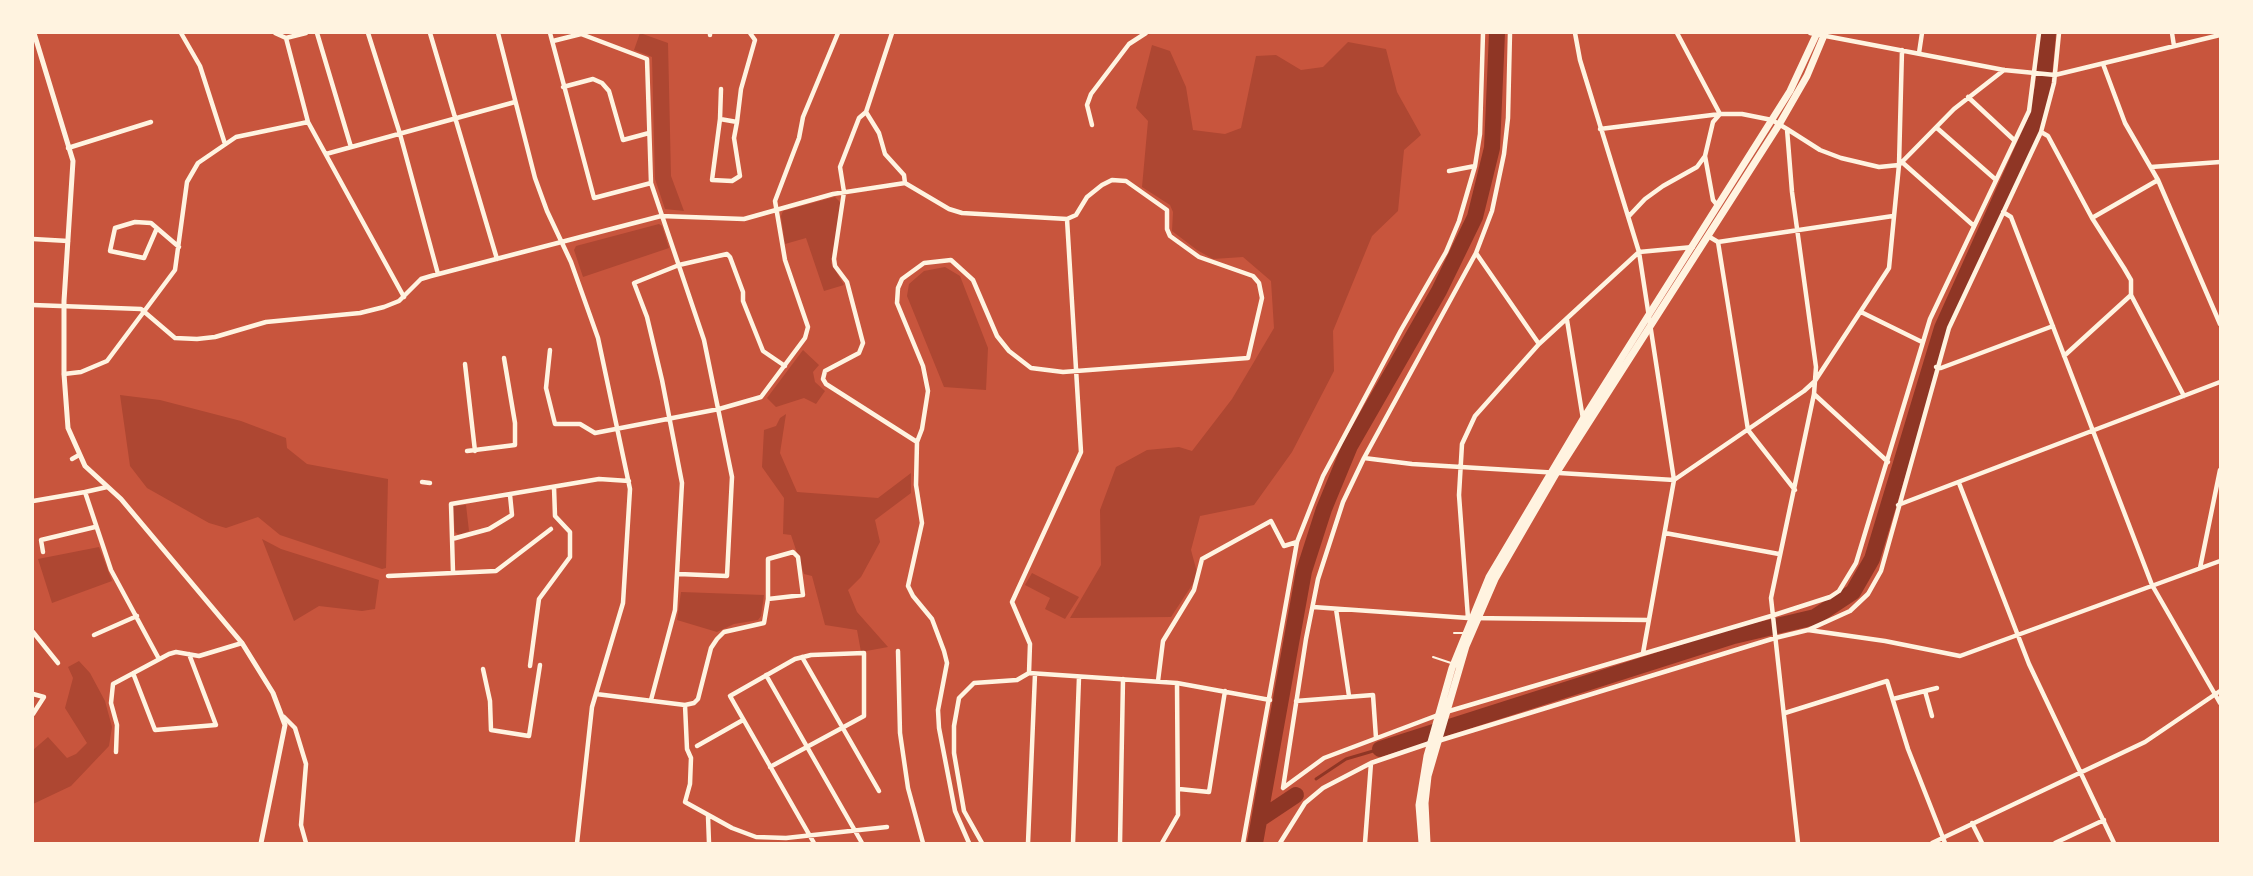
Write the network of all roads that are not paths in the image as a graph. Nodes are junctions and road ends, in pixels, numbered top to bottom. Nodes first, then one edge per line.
1 (34, 33) edge
2 (181, 33) edge
3 (275, 33) edge
4 (306, 33) edge
5 (317, 33) edge
6 (368, 33) edge
7 (430, 33) edge
8 (498, 33) edge
9 (550, 33) edge
10 (750, 33) edge
11 (838, 33) edge
12 (892, 33) edge
13 (1146, 33) edge
14 (1483, 33) edge
15 (1510, 33) edge
16 (1575, 33) edge
17 (1677, 33) edge
18 (1922, 33) edge
19 (2039, 33) edge
20 (2059, 33) edge
21 (2172, 33) edge
22 (1818, 34) edge
23 (2220, 35) edge
24 (286, 38) junction
25 (553, 41) junction
26 (2174, 46) junction
27 (1902, 50) junction
28 (1919, 53) junction
29 (2103, 64) junction
30 (2004, 70) junction
31 (2037, 73) junction
32 (2053, 75) junction
33 (563, 87) junction
34 (721, 89) dead end
35 (1968, 98) junction
36 (515, 102) junction
37 (866, 112) junction
38 (1720, 114) junction
39 (456, 118) junction
40 (720, 119) junction
41 (151, 122) dead end
42 (308, 122) junction
43 (737, 122) junction
44 (1776, 122) junction
45 (1092, 125) dead end
46 (1936, 128) junction
47 (1600, 129) junction
48 (1787, 129) junction
49 (2041, 132) junction
50 (649, 133) junction
51 (400, 134) junction
52 (2014, 140) junction
53 (225, 144) junction
54 (351, 147) junction
55 (68, 148) junction
56 (326, 154) junction
57 (1705, 156) junction
58 (2220, 162) edge
59 (1901, 164) junction
60 (1475, 166) junction
61 (2151, 167) junction
62 (1449, 171) dead end
63 (1995, 179) junction
64 (2158, 180) junction
65 (651, 183) junction
66 (905, 183) junction
67 (844, 192) junction
68 (1718, 207) junction
69 (775, 212) junction
70 (2003, 212) junction
71 (661, 216) junction
72 (1629, 216) junction
73 (1893, 216) junction
74 (2092, 218) junction
75 (1067, 219) junction
76 (1974, 226) junction
77 (157, 228) junction
78 (1798, 231) junction
79 (1708, 236) junction
80 (33, 239) edge
81 (68, 241) junction
82 (563, 242) junction
83 (1718, 242) junction
84 (179, 247) junction
85 (1693, 247) junction
86 (1639, 252) junction
87 (1476, 253) junction
88 (497, 259) junction
89 (679, 265) junction
90 (438, 274) junction
91 (2131, 295) junction
92 (404, 297) junction
93 (33, 305) edge
94 (64, 306) junction
95 (146, 311) junction
96 (1861, 312) junction
97 (1650, 313) junction
98 (1566, 320) junction
99 (1652, 324) junction
100 (2220, 324) edge
101 (2053, 326) junction
102 (1922, 342) junction
103 (1539, 344) junction
104 (550, 350) dead end
105 (2064, 356) junction
106 (504, 358) dead end
107 (465, 364) dead end
108 (785, 366) junction
109 (1936, 367) junction
110 (1077, 371) junction
111 (64, 374) junction
112 (1815, 381) junction
113 (2220, 382) edge
114 (1814, 394) junction
115 (2184, 396) junction
116 (718, 409) junction
117 (670, 418) junction
118 (1582, 419) junction
119 (619, 430) junction
120 (1748, 430) junction
121 (2094, 431) junction
122 (917, 442) junction
123 (467, 451) dead end
124 (475, 451) junction
125 (79, 455) junction
126 (1364, 458) junction
127 (72, 459) dead end
128 (1888, 462) junction
129 (1461, 466) junction
130 (2220, 470) edge
131 (1554, 472) junction
132 (1674, 480) junction
133 (629, 481) junction
134 (422, 482) dead end
135 (430, 483) dead end
136 (1959, 483) junction
137 (107, 487) junction
138 (554, 487) junction
139 (1795, 490) junction
140 (85, 492) junction
141 (510, 495) junction
142 (33, 501) edge
143 (1898, 505) junction
144 (95, 527) junction
145 (551, 529) dead end
146 (1665, 533) junction
147 (452, 539) junction
148 (1297, 543) junction
149 (43, 552) dead end
150 (1779, 554) junction
151 (2220, 561) edge
152 (2200, 568) junction
153 (453, 572) junction
154 (679, 574) junction
155 (388, 576) dead end
156 (2152, 585) junction
157 (768, 599) junction
158 (1313, 607) junction
159 (1336, 609) junction
160 (137, 616) junction
161 (1771, 616) junction
162 (1472, 618) junction
163 (1648, 620) junction
164 (1808, 630) junction
165 (33, 632) edge
166 (1454, 633) dead end
167 (1465, 633) junction
168 (94, 635) dead end
169 (2017, 636) junction
170 (1775, 638) junction
171 (242, 643) junction
172 (898, 651) dead end
173 (1643, 653) junction
174 (189, 654) junction
175 (802, 657) junction
176 (1433, 657) dead end
177 (159, 659) junction
178 (58, 663) dead end
179 (1457, 664) junction
180 (540, 665) dead end
181 (530, 666) dead end
182 (483, 669) dead end
183 (133, 673) junction
184 (1032, 673) junction
185 (766, 675) junction
186 (1079, 676) junction
187 (1124, 679) junction
188 (1158, 681) junction
189 (1178, 683) junction
190 (1937, 688) dead end
191 (1225, 691) junction
192 (1926, 691) junction
193 (2220, 691) edge
194 (33, 694) edge
195 (596, 694) junction
196 (2214, 694) junction
197 (1349, 696) junction
198 (651, 699) junction
199 (1270, 699) junction
200 (1893, 699) junction
201 (1296, 701) junction
202 (2220, 703) edge
203 (685, 705) junction
204 (1442, 713) junction
205 (33, 714) edge
206 (1785, 714) junction
207 (1932, 716) dead end
208 (284, 717) junction
209 (743, 720) junction
210 (842, 726) junction
211 (1376, 738) junction
212 (1434, 742) junction
213 (697, 746) dead end
214 (807, 747) junction
215 (116, 752) dead end
216 (1371, 764) junction
217 (770, 767) junction
218 (2080, 772) junction
219 (1179, 789) junction
220 (879, 791) dead end
221 (708, 816) junction
222 (2104, 820) junction
223 (1972, 823) junction
224 (887, 827) dead end
225 (854, 830) junction
226 (809, 834) junction
227 (756, 840) edge
228 (1944, 840) edge
229 (261, 843) edge
230 (306, 843) edge
231 (577, 843) edge
232 (709, 843) edge
233 (814, 843) edge
234 (862, 843) edge
235 (923, 843) edge
236 (969, 843) edge
237 (982, 843) edge
238 (1028, 843) edge
239 (1073, 843) edge
240 (1120, 843) edge
241 (1162, 843) edge
242 (1243, 843) edge
243 (1280, 843) edge
244 (1365, 843) edge
245 (1422, 843) edge
246 (1427, 843) edge
247 (1797, 843) edge
248 (1932, 843) edge
249 (1982, 843) edge
250 (2055, 843) edge
251 (2114, 843) edge

1 - 55 street
2 - 53 street
3 - 24 street
4 - 24 street
5 - 54 street
6 - 51 street
7 - 39 street
8 - 36 street
9 - 25 street
10 - 43 street
11 - 69 street
12 - 37 street
13 - 45 street
14 - 60 street
15 - 87 street
16 - 47 street
17 - 38 street
18 - 28 street
19 - 31 street
20 - 32 street
21 - 26 street
22 - 27 street
22 - 44 main road
23 - 26 street
24 - 42 street
25 - 33 street
25 - 50 street
26 - 29 street
27 - 28 street
27 - 59 street
28 - 30 street
29 - 32 street
29 - 61 street
30 - 31 street
30 - 35 street
31 - 32 street
31 - 52 street
32 - 49 street
33 - 50 street
33 - 65 street
34 - 40 street
35 - 46 street
35 - 52 street
36 - 39 street
36 - 82 street
37 - 66 street
37 - 67 street
38 - 44 street
38 - 47 street
38 - 57 street
39 - 51 street
39 - 88 street
40 - 43 street
40 - 43 street
41 - 55 street
42 - 53 street
42 - 56 street
44 - 48 street
44 - 68 main road
44 - 79 main road
46 - 59 street
46 - 63 street
47 - 72 street
48 - 59 street
48 - 78 street
49 - 70 street
49 - 74 street
50 - 65 street
51 - 54 street
51 - 90 street
52 - 63 street
53 - 84 street
54 - 56 street
55 - 81 street
56 - 92 street
57 - 68 street
57 - 72 street
58 - 61 street
59 - 73 street
59 - 76 street
60 - 62 street
60 - 148 street
61 - 64 street
63 - 76 street
64 - 74 street
64 - 100 street
65 - 71 street
66 - 67 street
66 - 75 street
67 - 69 street
67 - 122 street
68 - 85 main road
69 - 71 street
69 - 108 street
70 - 101 street
70 - 109 street
71 - 82 street
71 - 89 street
72 - 86 street
73 - 78 street
73 - 96 street
74 - 91 street
75 - 110 street
75 - 110 street
76 - 102 street
77 - 77 street
77 - 84 street
78 - 83 street
78 - 112 street
79 - 83 street
79 - 99 main road
80 - 81 street
81 - 94 street
82 - 88 street
82 - 119 street
83 - 120 street
84 - 95 street
85 - 86 street
85 - 97 main road
86 - 97 street
86 - 98 street
87 - 103 street
87 - 126 street
88 - 90 street
89 - 108 street
89 - 116 street
89 - 117 street
90 - 92 street
91 - 105 street
91 - 115 street
92 - 95 street
93 - 94 street
94 - 95 street
94 - 111 street
95 - 111 street
96 - 102 street
96 - 112 street
97 - 99 street
97 - 118 main road
98 - 103 street
98 - 118 street
99 - 131 main road
99 - 132 street
101 - 105 street
101 - 109 street
102 - 128 street
103 - 129 street
104 - 119 street
105 - 121 street
106 - 124 street
107 - 124 street
108 - 116 street
109 - 143 street
110 - 122 street
110 - 184 street
111 - 125 street
112 - 114 street
112 - 120 street
113 - 115 street
114 - 128 street
114 - 139 street
115 - 121 street
116 - 117 street
116 - 154 street
117 - 119 street
117 - 154 street
118 - 131 main road
119 - 133 street
120 - 132 street
120 - 139 street
121 - 136 street
121 - 156 street
122 - 236 street
123 - 124 street
125 - 127 street
125 - 137 street
126 - 129 street
126 - 158 street
128 - 161 street
129 - 131 street
129 - 162 street
130 - 152 street
131 - 132 street
131 - 162 main road
132 - 146 street
133 - 138 street
133 - 195 street
134 - 135 street
136 - 143 street
136 - 169 street
137 - 140 street
137 - 171 street
138 - 141 street
138 - 181 street
139 - 150 street
140 - 142 street
140 - 144 street
141 - 147 street
141 - 147 street
143 - 164 street
144 - 149 street
144 - 160 street
145 - 153 street
146 - 150 street
146 - 163 street
147 - 153 street
148 - 188 street
148 - 199 street
150 - 161 street
151 - 152 street
152 - 156 street
153 - 155 street
154 - 198 street
156 - 169 street
156 - 196 street
157 - 157 street
157 - 203 street
158 - 159 street
158 - 201 street
159 - 162 street
159 - 197 street
160 - 168 street
160 - 177 street
161 - 170 street
161 - 173 street
162 - 163 street
162 - 167 main road
162 - 179 main road
163 - 173 street
164 - 169 street
164 - 170 street
165 - 178 street
166 - 167 lane
167 - 179 main road
169 - 218 street
170 - 206 street
170 - 212 street
171 - 174 street
171 - 208 street
172 - 235 street
173 - 204 street
174 - 177 street
174 - 183 street
175 - 185 street
175 - 210 street
175 - 210 street
176 - 179 lane
177 - 183 street
179 - 204 main road
180 - 182 street
183 - 215 street
184 - 186 street
184 - 237 street
184 - 238 street
185 - 209 street
185 - 214 street
186 - 187 street
186 - 239 street
187 - 188 street
187 - 240 street
188 - 189 street
189 - 191 street
189 - 219 street
190 - 192 street
191 - 199 street
191 - 219 street
192 - 200 street
192 - 207 street
193 - 196 street
194 - 205 street
195 - 198 street
195 - 231 street
196 - 202 street
196 - 218 street
197 - 201 street
197 - 211 street
198 - 203 street
199 - 242 street
200 - 206 street
200 - 228 street
201 - 211 street
203 - 221 street
204 - 211 street
204 - 212 main road
206 - 247 street
208 - 229 street
208 - 230 street
209 - 213 street
209 - 217 street
210 - 214 street
210 - 220 street
212 - 216 street
212 - 245 main road
212 - 246 main road
214 - 217 street
214 - 225 street
216 - 243 street
216 - 244 street
217 - 226 street
218 - 222 street
218 - 223 street
219 - 241 street
221 - 227 street
221 - 232 street
222 - 250 street
222 - 251 street
223 - 228 street
223 - 249 street
224 - 225 street
225 - 226 street
225 - 234 street
226 - 227 street
226 - 233 street
228 - 248 street

